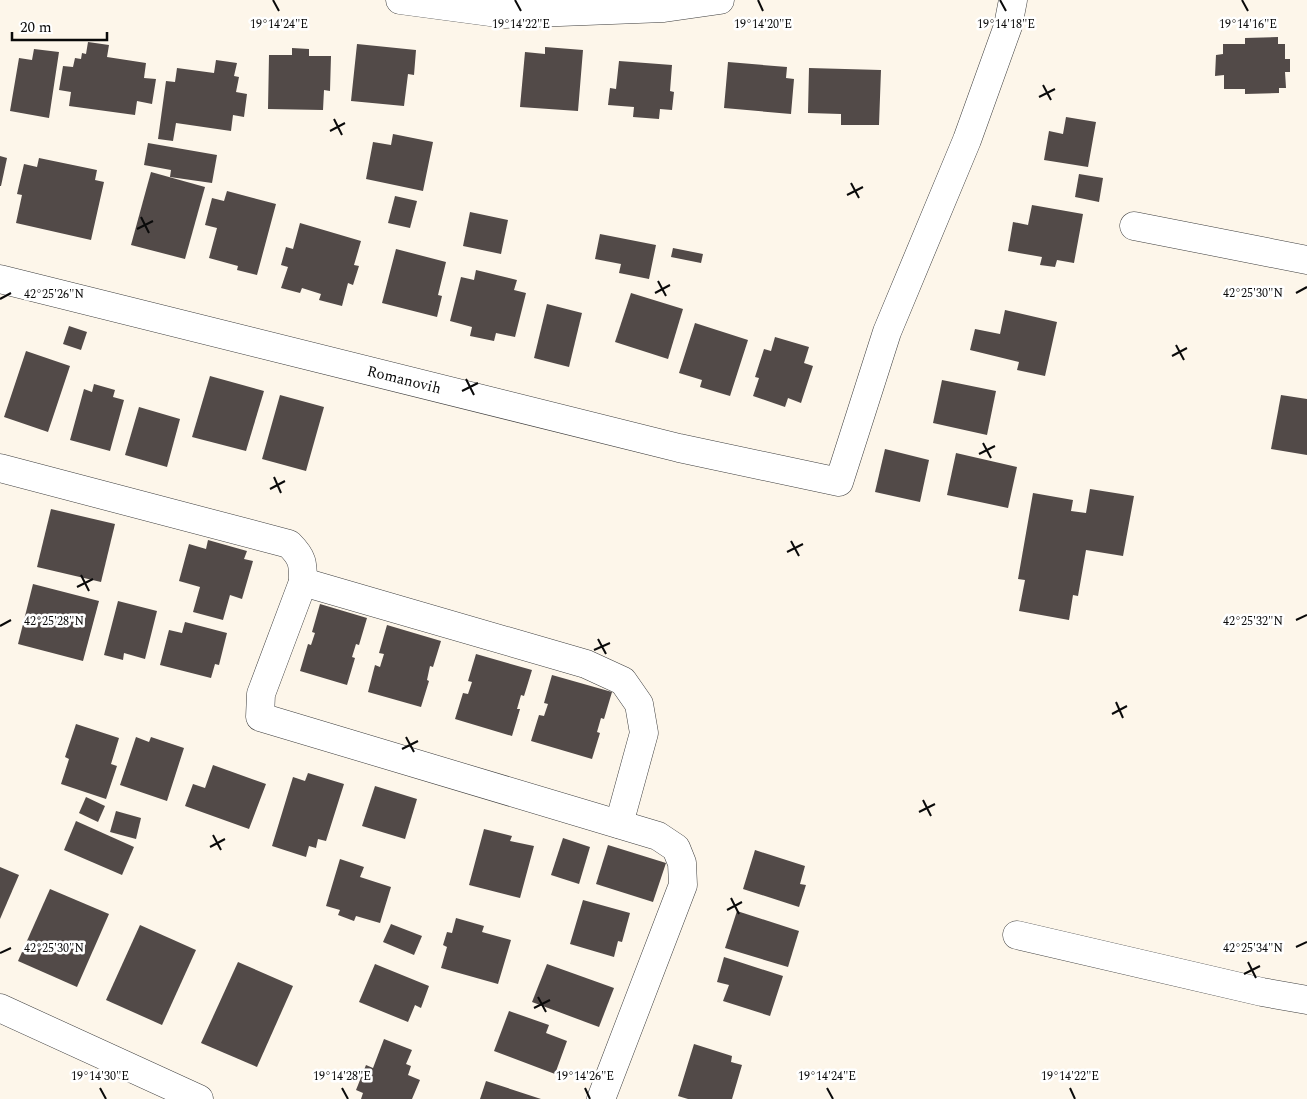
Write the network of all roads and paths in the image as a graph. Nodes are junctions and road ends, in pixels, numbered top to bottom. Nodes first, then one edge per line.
1 (400, 0) edge
2 (720, 0) edge
3 (1013, 0) edge
4 (664, 4) edge
5 (1134, 226) dead end
6 (1307, 260) edge
7 (0, 279) edge
8 (1, 474) edge
9 (303, 582) junction
10 (619, 824) junction
11 (1017, 935) dead end
12 (1307, 1000) edge
13 (0, 1008) edge
14 (199, 1099) edge
15 (601, 1099) edge

1 - 4 street
2 - 4 street
3 - 7 street, Romanovih
5 - 6 street
8 - 9 street
9 - 10 street
9 - 10 street
10 - 15 street
11 - 12 street
13 - 14 street

